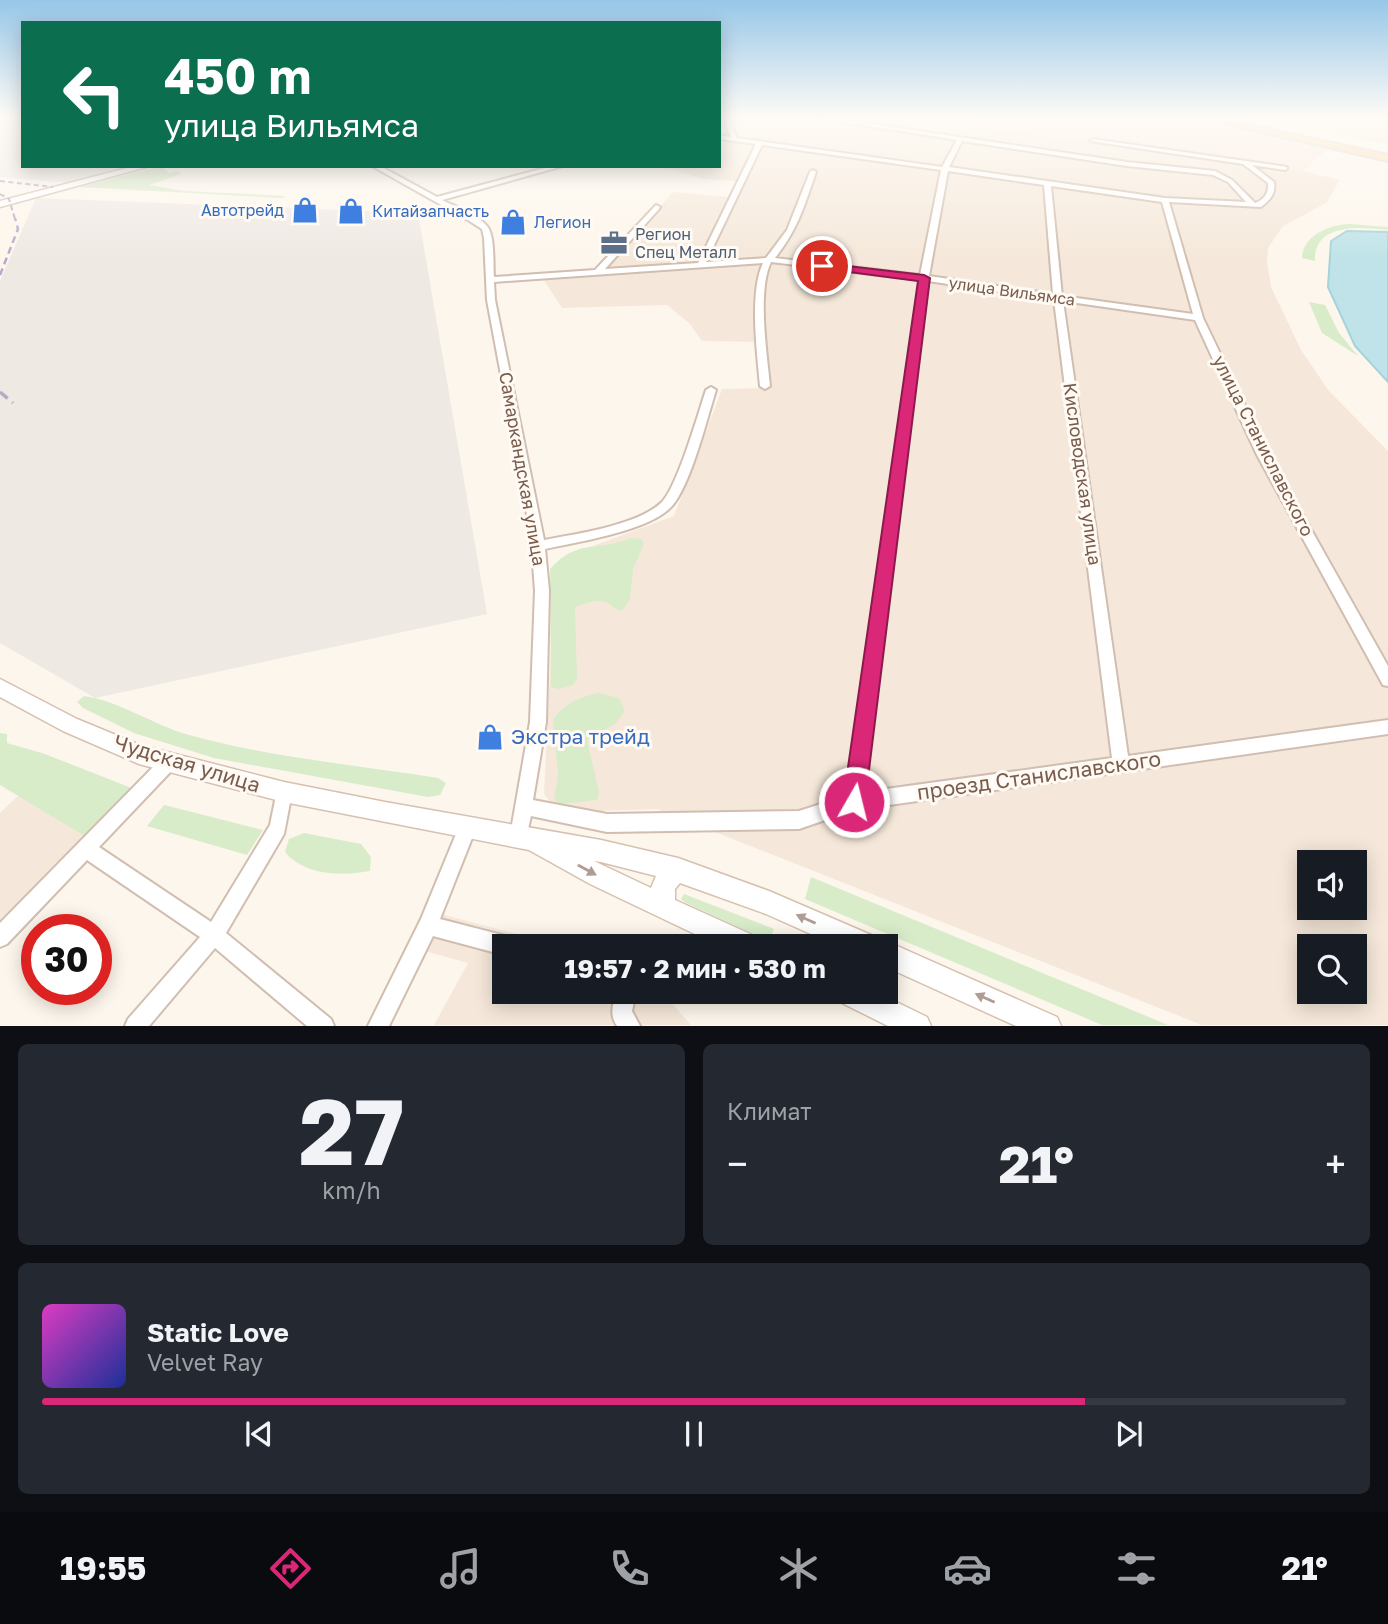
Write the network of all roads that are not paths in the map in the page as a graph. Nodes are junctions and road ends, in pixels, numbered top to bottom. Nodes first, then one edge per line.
1 (749, 165) edge
2 (923, 165) edge
3 (947, 165) edge
4 (1136, 165) edge
5 (1247, 165) edge
6 (1255, 165) edge
7 (138, 168) edge
8 (380, 168) edge
9 (552, 168) edge
10 (945, 168) junction
11 (1285, 168) dead end
12 (813, 172) dead end
13 (1047, 183) junction
14 (436, 199) junction
15 (1165, 200) junction
16 (0, 204) edge
17 (1256, 205) junction
18 (656, 207) dead end
19 (771, 260) junction
20 (701, 265) junction
21 (597, 272) junction
22 (924, 278) junction
23 (491, 280) junction
24 (1058, 297) junction
25 (1198, 318) junction
26 (765, 386) dead end
27 (711, 390) dead end
28 (538, 546) junction
29 (1388, 680) edge
30 (0, 687) edge
31 (1388, 727) edge
32 (169, 762) junction
33 (1121, 765) junction
34 (284, 792) junction
35 (854, 802) junction
36 (524, 807) junction
37 (467, 828) junction
38 (523, 837) junction
39 (87, 849) junction
40 (678, 870) junction
41 (666, 908) junction
42 (428, 925) junction
43 (722, 934) edge
44 (839, 934) edge
45 (215, 936) junction
46 (0, 937) edge
47 (492, 942) edge
48 (898, 959) edge
49 (623, 1004) edge
50 (872, 1004) edge
51 (135, 1026) edge
52 (324, 1026) edge
53 (378, 1026) edge
54 (631, 1026) edge
55 (918, 1026) edge
56 (1048, 1026) edge

1 - 20 street
2 - 10 street
3 - 10 street
4 - 17 street
5 - 17 street
6 - 11 street
7 - 16 main road
8 - 14 street, Самаркандская улица
9 - 14 street
10 - 13 street
10 - 22 street
12 - 19 street
13 - 15 street
13 - 24 street, Кисловодская улица
14 - 23 street, Самаркандская улица
15 - 17 street
15 - 25 street, улица Станиславского
18 - 21 street
19 - 20 street, улица Вильямса
19 - 22 street, улица Вильямса
19 - 26 street
20 - 21 street, улица Вильямса
21 - 23 street, улица Вильямса
22 - 24 street, улица Вильямса
22 - 35 street
23 - 28 street, Самаркандская улица
24 - 25 street, улица Вильямса
24 - 33 street, Кисловодская улица
25 - 29 street, улица Станиславского
27 - 28 street
28 - 36 street, Самаркандская улица
30 - 32 main road, Чудская улица
31 - 33 street, проезд Станиславского
32 - 34 main road, Чудская улица
32 - 39 street
33 - 35 street, проезд Станиславского
34 - 37 main road, Чудская улица
34 - 45 street
35 - 36 street, проезд Станиславского
36 - 38 street, Самаркандская улица
37 - 38 main road, Чудская улица
37 - 42 street
38 - 40 main road, Чудская улица
38 -> 41 main road
39 - 45 street
39 - 46 street
40 - 41 main road
44 -> 40 main road, Чудская улица
41 - 43 main road
42 - 47 street
42 - 53 street
45 - 51 street
45 - 52 street
56 -> 48 main road
49 - 54 street
50 - 55 main road

